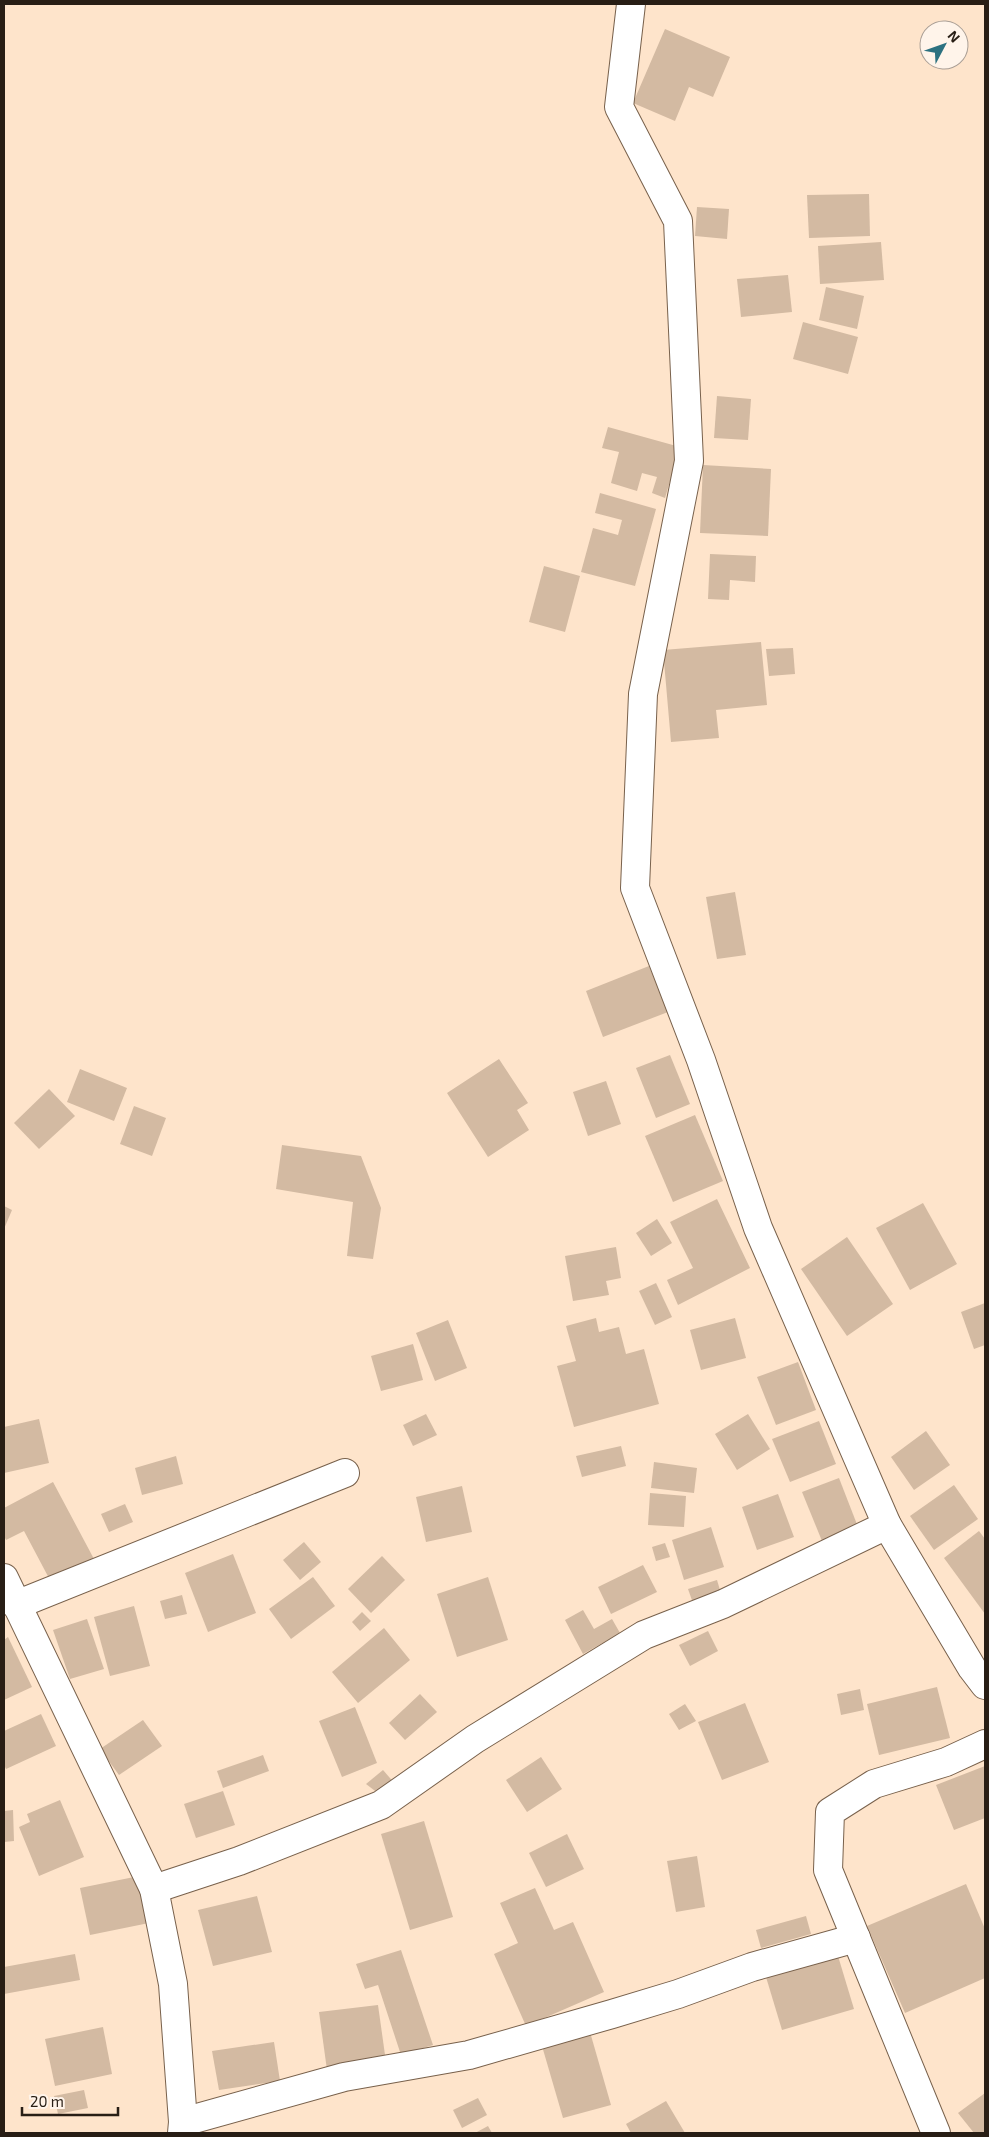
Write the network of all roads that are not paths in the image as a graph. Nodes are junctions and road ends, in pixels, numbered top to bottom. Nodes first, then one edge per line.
1 (630, 4) edge
2 (346, 1473) dead end
3 (887, 1525) junction
4 (4, 1578) edge
5 (16, 1604) junction
6 (985, 1685) edge
7 (985, 1744) edge
8 (154, 1889) junction
9 (856, 1938) junction
10 (183, 2127) edge
11 (936, 2133) edge

1 - 3 street
2 - 5 street
3 - 6 street
3 - 8 street
4 - 5 street
5 - 8 street
7 - 9 street
8 - 10 street
9 - 10 street
9 - 11 street

